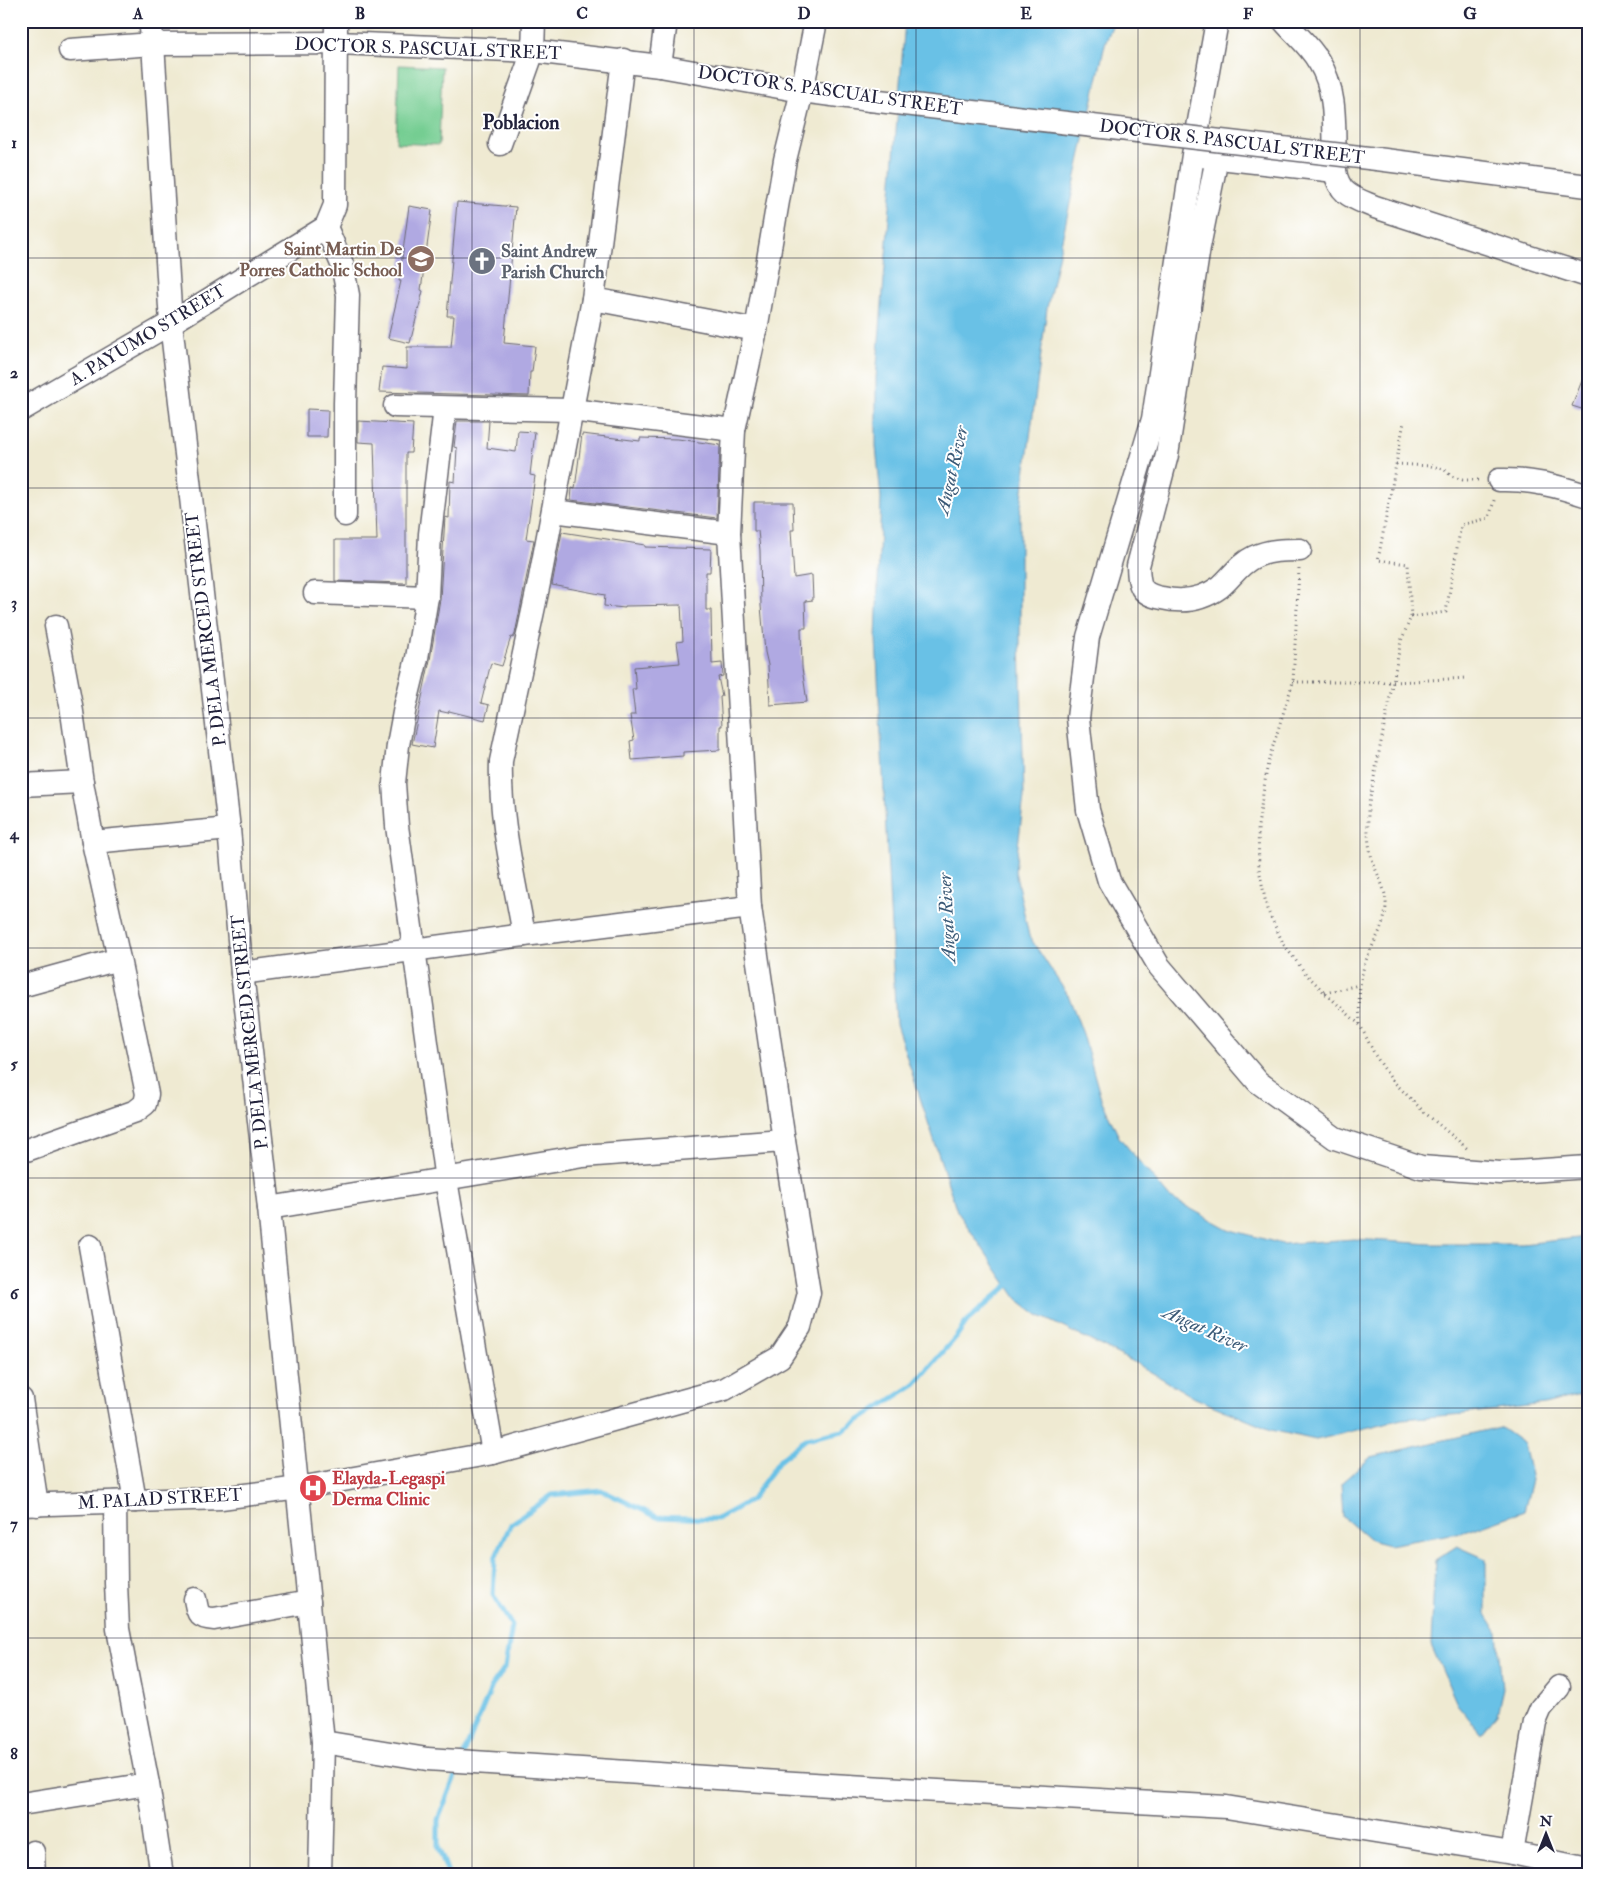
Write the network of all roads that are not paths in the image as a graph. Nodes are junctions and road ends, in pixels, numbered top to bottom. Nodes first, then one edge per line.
1 (150, 21) edge
2 (534, 21) edge
3 (666, 21) edge
4 (816, 21) edge
5 (1217, 21) edge
6 (1284, 21) edge
7 (336, 32) edge
8 (153, 44) junction
9 (70, 50) dead end
10 (533, 50) junction
11 (623, 60) junction
12 (660, 66) junction
13 (802, 91) junction
14 (500, 144) dead end
15 (1193, 155) junction
16 (1217, 158) junction
17 (1335, 170) junction
18 (1588, 186) edge
19 (326, 228) junction
20 (1588, 276) edge
21 (593, 299) junction
22 (171, 323) junction
23 (756, 330) junction
24 (395, 406) dead end
25 (445, 408) junction
26 (21, 410) edge
27 (571, 410) junction
28 (734, 430) junction
29 (1499, 480) road end
30 (1588, 496) edge
31 (553, 511) junction
32 (345, 515) dead end
33 (729, 533) junction
34 (1300, 550) road end
35 (315, 593) dead end
36 (426, 596) junction
37 (56, 626) dead end
38 (82, 782) junction
39 (21, 786) edge
40 (229, 830) junction
41 (93, 842) junction
42 (750, 907) junction
43 (524, 935) junction
44 (415, 949) junction
45 (119, 958) junction
46 (242, 974) junction
47 (21, 986) edge
48 (784, 1141) junction
49 (21, 1152) edge
50 (1588, 1167) edge
51 (446, 1180) junction
52 (269, 1208) junction
53 (90, 1246) dead end
54 (21, 1399) edge
55 (493, 1453) junction
56 (298, 1488) junction
57 (125, 1502) junction
58 (29, 1505) edge
59 (195, 1599) dead end
60 (309, 1602) junction
61 (1559, 1687) dead end
62 (323, 1742) junction
63 (148, 1784) junction
64 (21, 1804) edge
65 (33, 1852) dead end
66 (1512, 1854) junction
67 (1588, 1869) edge
68 (34, 1875) edge
69 (162, 1875) edge
70 (320, 1875) edge

1 - 8 street, P. DELA MERCED STREET
2 - 10 street
3 - 12 street
4 - 13 street, M. PALAD STREET
5 - 15 street
6 - 17 street
7 - 8 street, DOCTOR S. PASCUAL STREET
7 - 10 street, DOCTOR S. PASCUAL STREET
7 - 19 street
8 - 9 street, DOCTOR S. PASCUAL STREET
8 - 22 street, P. DELA MERCED STREET
10 - 11 street, DOCTOR S. PASCUAL STREET
10 - 14 street
11 - 12 street, DOCTOR S. PASCUAL STREET
11 - 21 street
12 - 13 street, DOCTOR S. PASCUAL STREET
13 - 18 street, DOCTOR S. PASCUAL STREET, bridge
13 - 23 street, M. PALAD STREET
15 - 16 street
15 - 50 street
16 - 17 street
16 - 34 street
17 - 20 street
19 - 22 street, A. PAYUMO STREET
19 - 32 street
21 - 23 street
21 - 27 street
22 - 26 street, A. PAYUMO STREET
22 - 40 street, P. DELA MERCED STREET
23 - 28 street, M. PALAD STREET
24 - 25 street
25 - 27 street
25 - 36 street
27 - 28 street
27 - 31 street
28 - 33 street, M. PALAD STREET
29 - 30 street
31 - 33 street
31 - 43 street
33 - 42 street, M. PALAD STREET
35 - 36 street
36 - 44 street
37 - 38 street
38 - 39 street
38 - 41 street
40 - 41 street
40 - 46 street, P. DELA MERCED STREET
41 - 45 street
42 - 43 street
42 - 48 street, M. PALAD STREET
43 - 44 street
44 - 46 street
44 - 51 street
45 - 47 street
45 - 49 street
46 - 52 street, P. DELA MERCED STREET
48 - 51 street
48 - 55 street, M. PALAD STREET
51 - 52 street
51 - 55 street
52 - 56 street, P. DELA MERCED STREET
53 - 57 street
54 - 58 street
55 - 56 street, M. PALAD STREET
56 - 57 street, M. PALAD STREET
56 - 60 street, P. DELA MERCED STREET
57 - 58 street, M. PALAD STREET
57 - 63 street
59 - 60 street
60 - 62 street, P. DELA MERCED STREET
61 - 66 street
62 - 66 street
62 - 70 street, P. DELA MERCED STREET
63 - 64 street
63 - 69 street
65 - 68 street
66 - 67 street

